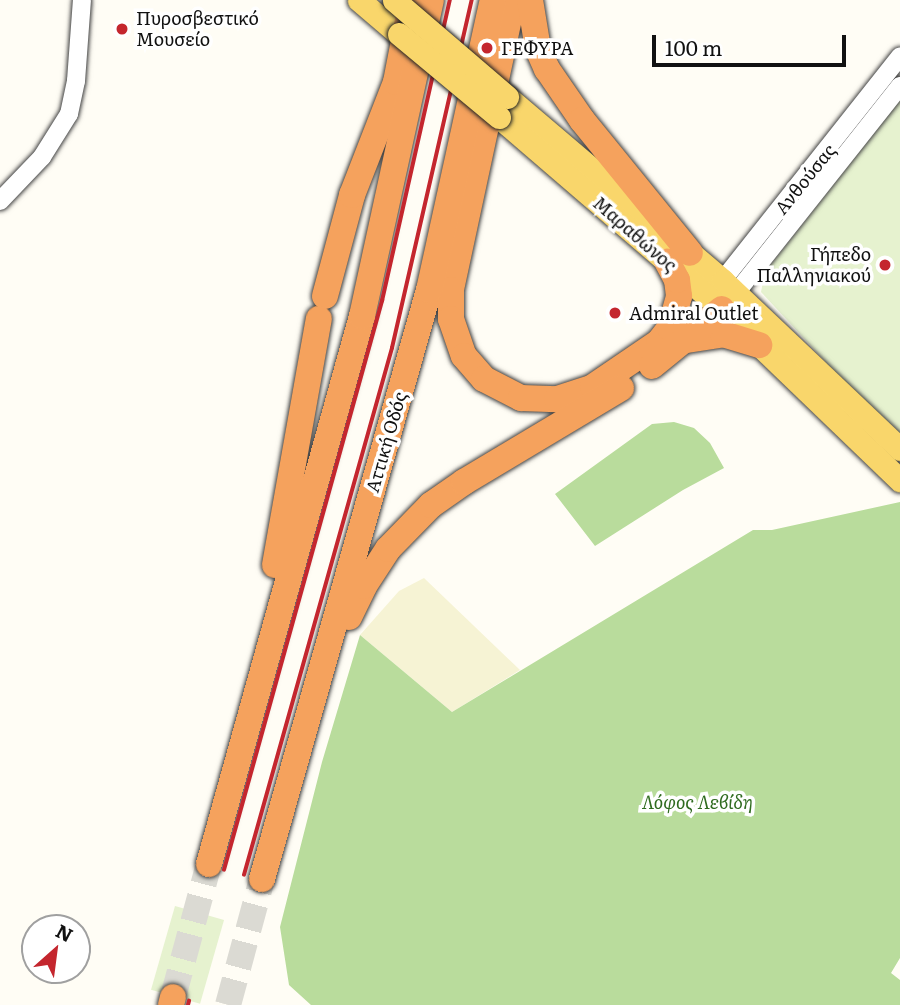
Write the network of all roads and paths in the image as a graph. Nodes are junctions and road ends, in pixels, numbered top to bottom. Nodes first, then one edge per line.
1 (82, 0) edge
2 (359, 0) edge
3 (394, 0) edge
4 (412, 0) edge
5 (431, 0) edge
6 (493, 0) edge
7 (513, 0) edge
8 (530, 0) edge
9 (900, 57) edge
10 (900, 86) edge
11 (503, 107) junction
12 (0, 201) edge
13 (678, 257) junction
14 (722, 296) junction
15 (687, 340) junction
16 (759, 345) junction
17 (900, 449) edge
18 (900, 480) edge
19 (291, 774) junction
20 (262, 878) tunnel mouth

1 - 12 street
2 - 11 main road, Μαραθώνος, bridge
3 - 11 main road, Μαραθώνος, bridge
4 - 5 highway
6 - 19 highway, Αττική Οδός
7 - 13 highway
8 - 13 highway
9 - 14 street, Ανθούσας
10 - 14 street, Ανθούσας
11 - 13 main road, Μαραθώνος
13 - 14 main road, Μαραθώνος
14 - 15 highway
14 - 16 main road, Μαραθώνος
14 - 17 main road, Μαραθώνος
15 - 16 highway
15 - 19 highway
16 - 18 main road, Μαραθώνος
19 - 20 highway, Αττική Οδός

